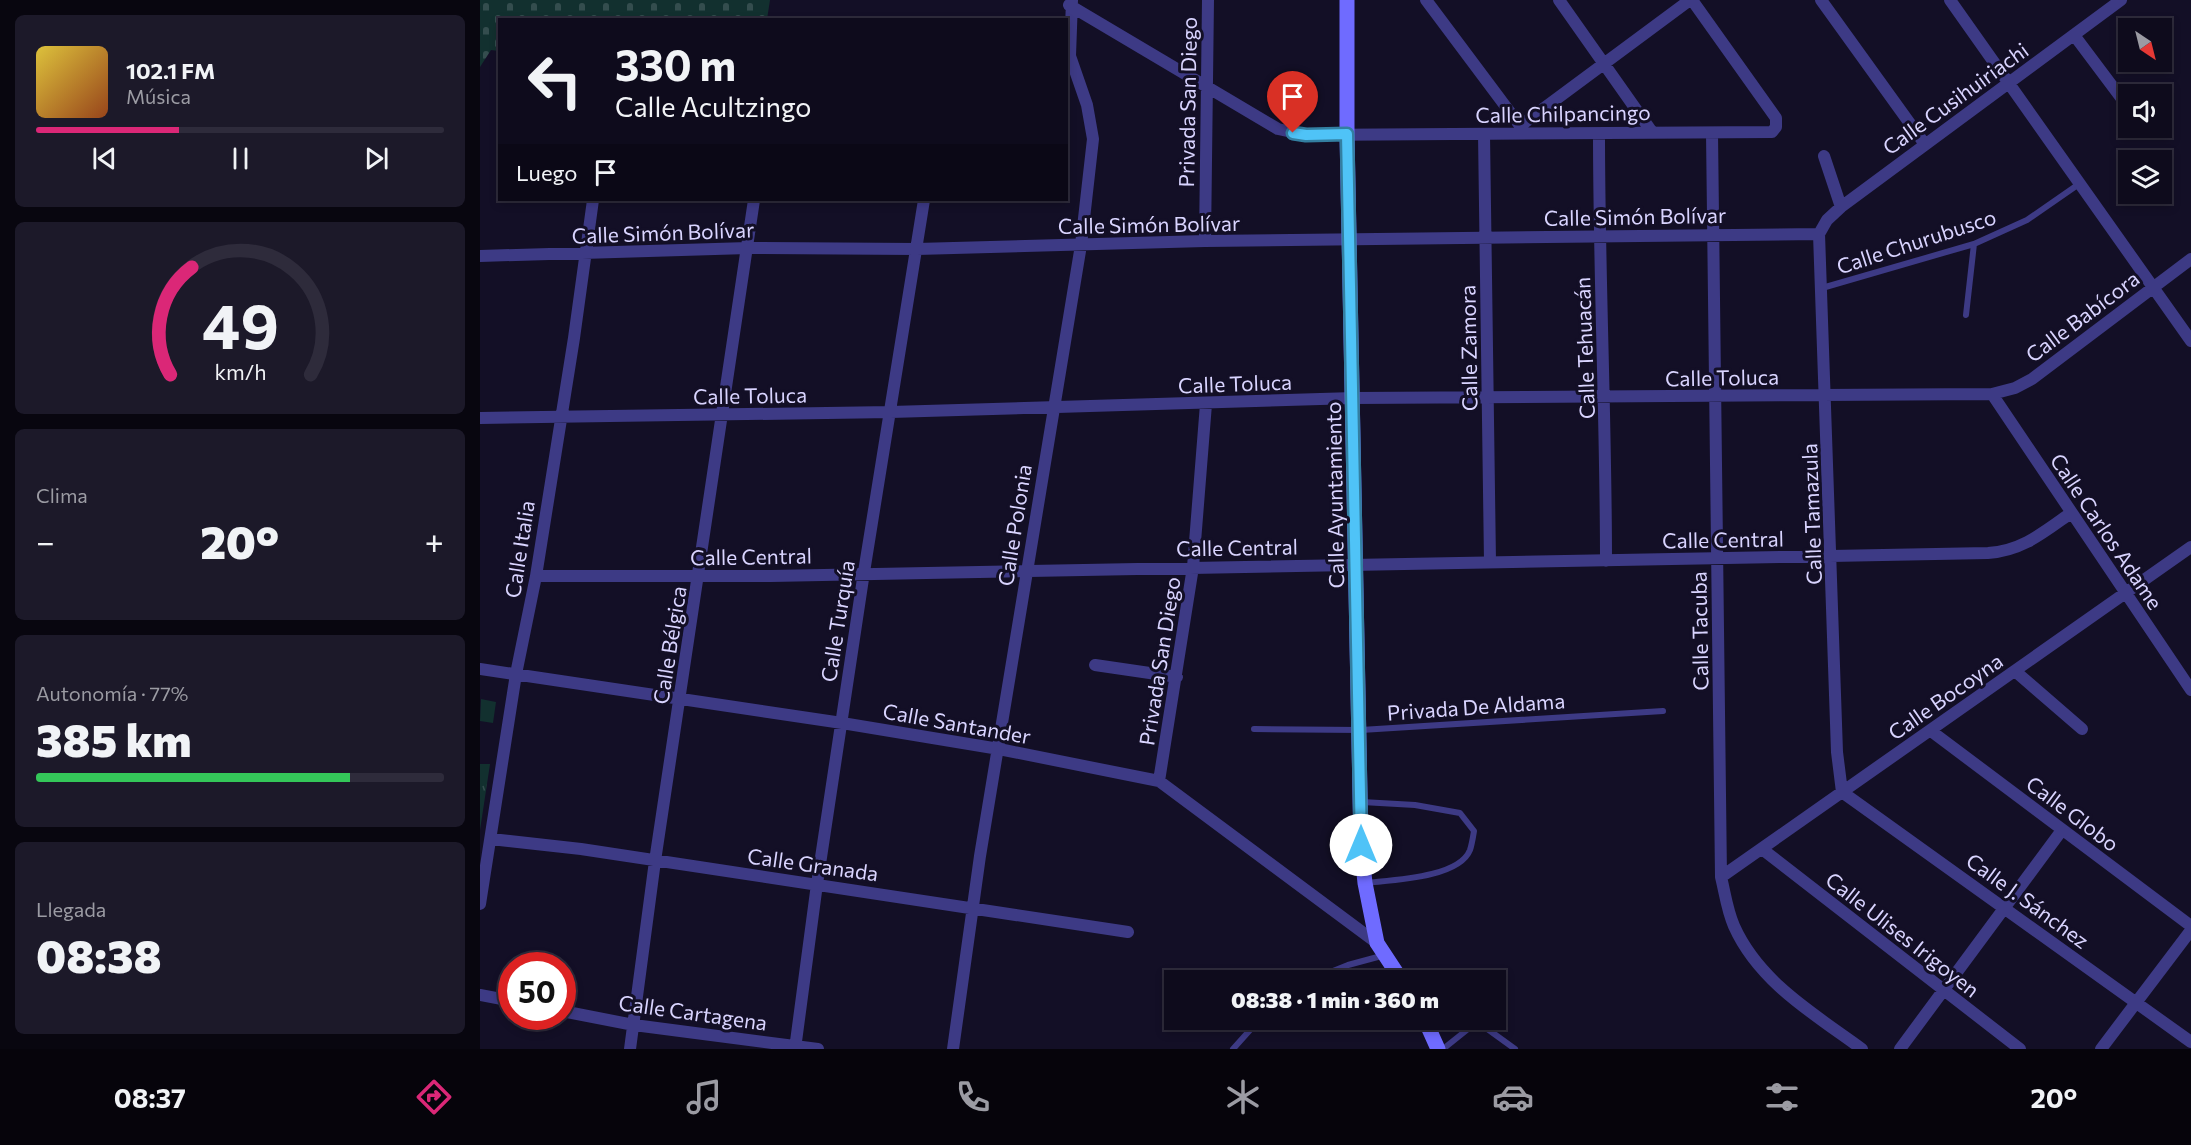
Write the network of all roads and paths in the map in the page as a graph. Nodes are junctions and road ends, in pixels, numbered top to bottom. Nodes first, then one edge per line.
1 (1208, 0) edge
2 (1347, 0) edge
3 (1426, 0) edge
4 (1559, 0) edge
5 (1691, 0) edge
6 (1821, 0) edge
7 (1950, 0) edge
8 (1070, 3) edge
9 (2112, 3) edge
10 (2074, 35) junction
11 (1606, 63) junction
12 (2008, 82) junction
13 (1206, 84) junction
14 (2118, 94) edge
15 (1523, 130) junction
16 (1652, 132) junction
17 (1712, 133) junction
18 (1347, 134) junction
19 (1484, 134) junction
20 (1599, 134) junction
21 (1924, 143) junction
22 (1824, 156) dead end
23 (2079, 184) junction
24 (593, 201) edge
25 (754, 201) edge
26 (924, 201) edge
27 (1841, 207) junction
28 (1714, 234) junction
29 (1820, 234) junction
30 (1599, 236) junction
31 (1485, 238) junction
32 (1350, 240) junction
33 (1205, 241) junction
34 (1974, 244) junction
35 (1081, 245) junction
36 (748, 248) junction
37 (917, 249) junction
38 (586, 254) junction
39 (480, 256) edge
40 (2191, 259) edge
41 (2153, 287) junction
42 (1822, 288) junction
43 (1966, 315) dead end
44 (2191, 341) edge
45 (1992, 394) junction
46 (1825, 395) junction
47 (1716, 397) junction
48 (1490, 398) junction
49 (1606, 398) junction
50 (1354, 399) junction
51 (1206, 404) junction
52 (1053, 408) junction
53 (891, 412) junction
54 (723, 415) junction
55 (560, 416) junction
56 (480, 418) edge
57 (2071, 513) junction
58 (2191, 547) edge
59 (1832, 557) junction
60 (1718, 559) junction
61 (1606, 561) junction
62 (1490, 562) junction
63 (1357, 565) junction
64 (1193, 567) junction
65 (1026, 571) junction
66 (864, 572) junction
67 (536, 576) junction
68 (699, 576) junction
69 (2124, 592) junction
70 (1095, 665) dead end
71 (480, 669) edge
72 (2014, 671) junction
73 (516, 674) junction
74 (1177, 676) junction
75 (2191, 690) edge
76 (680, 700) junction
77 (1663, 711) dead end
78 (842, 723) junction
79 (1254, 729) dead end
80 (2082, 729) dead end
81 (1360, 730) junction
82 (1931, 730) junction
83 (999, 749) junction
84 (1159, 781) junction
85 (1842, 792) junction
86 (1361, 802) junction
87 (2062, 830) junction
88 (491, 839) junction
89 (1762, 849) junction
90 (655, 861) junction
91 (1721, 877) junction
92 (1365, 883) junction
93 (817, 884) junction
94 (480, 904) edge
95 (2005, 908) junction
96 (975, 909) junction
97 (2191, 928) edge
98 (1128, 932) dead end
99 (1381, 949) junction
100 (1336, 970) edge
101 (1395, 970) edge
102 (1944, 990) junction
103 (480, 995) edge
104 (498, 998) edge
105 (2137, 1002) junction
106 (576, 1014) edge
107 (634, 1025) junction
108 (1250, 1030) edge
109 (1429, 1030) edge
110 (1465, 1030) edge
111 (1489, 1030) edge
112 (2191, 1042) edge
113 (795, 1047) edge
114 (630, 1049) edge
115 (819, 1049) edge
116 (954, 1049) edge
117 (1233, 1049) edge
118 (1438, 1049) edge
119 (1443, 1049) edge
120 (1515, 1049) edge
121 (1862, 1049) edge
122 (1900, 1049) edge
123 (2020, 1049) edge
124 (2101, 1049) edge

1 - 13 street, Privada San Diego
2 - 18 main road, Calle Ayuntamiento
3 - 15 street
4 - 11 street
5 - 11 street
5 - 17 street, Calle Chilpancingo
6 - 21 street
7 - 12 street
8 - 13 street, Calle Chilpancingo
8 - 35 street, Calle Polonia
9 - 10 street, Calle Cusihuiriachi
10 - 12 street, Calle Cusihuiriachi
10 - 14 street
11 - 15 street
11 - 16 street
12 - 21 street, Calle Cusihuiriachi
12 - 23 street
13 - 18 street, Calle Chilpancingo
13 - 33 street, Privada San Diego
15 - 19 street, Calle Chilpancingo
15 - 20 street, Calle Chilpancingo
16 - 17 street, Calle Chilpancingo
16 - 20 street, Calle Chilpancingo
17 - 28 street, Calle Tacuba
18 - 19 street, Calle Chilpancingo
18 - 32 main road, Calle Ayuntamiento
19 - 31 street, Calle Zamora
20 - 30 street, Calle Tehuacán
21 - 27 street, Calle Cusihuiriachi
22 - 27 street
23 - 34 lane, Calle Churubusco
23 - 41 street
24 - 38 street, Calle Italia
25 - 36 street, Calle Bélgica
26 - 37 street, Calle Turquía
27 - 29 street, Calle Cusihuiriachi
28 - 29 street, Calle Simón Bolívar
28 - 30 street, Calle Simón Bolívar
28 - 47 street, Calle Tacuba
29 - 42 street, Calle Tamazula
30 - 31 street, Calle Simón Bolívar
30 - 49 street, Calle Tehuacán
31 - 32 street, Calle Simón Bolívar
31 - 48 street, Calle Zamora
32 - 33 street, Calle Simón Bolívar
32 - 50 main road, Calle Ayuntamiento
33 - 35 street, Calle Simón Bolívar
34 - 42 lane, Calle Churubusco
34 - 43 lane
35 - 37 street, Calle Simón Bolívar
35 - 52 street, Calle Polonia
36 - 37 street, Calle Simón Bolívar
36 - 38 street, Calle Simón Bolívar
36 - 54 street, Calle Bélgica
37 - 53 street, Calle Turquía
38 - 39 street, Calle Simón Bolívar
38 - 55 street, Calle Italia
40 - 41 street, Calle Babícora
41 - 44 street
41 - 45 street, Calle Babícora
42 - 46 street, Calle Tamazula
45 - 46 street, Calle Toluca
45 - 57 street, Calle Carlos Adame
46 - 47 street, Calle Toluca
46 - 59 street, Calle Tamazula
47 - 49 street, Calle Toluca
47 - 60 street, Calle Tacuba
48 - 49 street, Calle Toluca
48 - 50 street, Calle Toluca
48 - 62 street, Calle Zamora
49 - 61 street, Calle Tehuacán
50 - 51 street, Calle Toluca
50 - 63 main road, Calle Ayuntamiento
51 - 52 street, Calle Toluca
51 - 64 street, Privada San Diego
52 - 53 street, Calle Toluca
52 - 65 street, Calle Polonia
53 - 54 street, Calle Toluca
53 - 66 street, Calle Turquía
54 - 55 street, Calle Toluca
54 - 68 street, Calle Bélgica
55 - 56 street, Calle Toluca
55 - 67 street, Calle Italia
57 - 59 street, Calle Central
57 - 69 street, Calle Carlos Adame
58 - 69 street, Calle Bocoyna
59 - 60 street, Calle Central
59 - 85 street, Calle Tamazula
60 - 61 street, Calle Central
60 - 91 street, Calle Tacuba
61 - 62 street, Calle Central
62 - 63 street, Calle Central
63 - 64 street, Calle Central
63 - 81 main road, Calle Ayuntamiento
64 - 65 street, Calle Central
64 - 74 street, Privada San Diego
65 - 66 street, Calle Central
65 - 83 street, Calle Polonia
66 - 68 street, Calle Central
66 - 78 street, Calle Turquía
67 - 68 street, Calle Central
67 - 73 street, Calle Italia
68 - 76 street, Calle Bélgica
69 - 72 street, Calle Bocoyna
69 - 75 street, Calle Carlos Adame
70 - 74 street
71 - 73 street, Calle Santander
72 - 80 street
72 - 82 street, Calle Bocoyna
73 - 76 street, Calle Santander
73 - 88 street, Calle Italia
74 - 84 street, Privada San Diego
76 - 78 street, Calle Santander
76 - 90 street, Calle Bélgica
77 - 81 lane, Privada De Aldama
78 - 83 street, Calle Santander
78 - 93 street, Calle Turquía
79 - 81 lane, Privada De Aldama
81 - 86 main road, Calle Ayuntamiento
82 - 85 street, Calle Bocoyna
82 - 87 street, Calle Globo
83 - 84 street, Calle Santander
83 - 96 street, Calle Polonia
84 - 99 street, Calle Santander
85 - 89 street, Calle Bocoyna
85 - 95 street, Calle J. Sánchez
86 - 92 main road, Calle Ayuntamiento
86 - 92 lane
87 - 95 street
87 - 97 street, Calle Globo
88 - 90 street, Calle Granada
88 - 94 street, Calle Italia
89 - 91 street, Calle Bocoyna
89 - 102 street, Calle Ulises Irigoyen
90 - 93 street, Calle Granada
90 - 107 street, Calle Bélgica
91 - 121 street, Calle Tacuba
92 - 99 main road, Calle Ayuntamiento
93 - 96 street, Calle Granada
93 - 113 street, Calle Turquía
95 - 102 street
95 - 105 street, Calle J. Sánchez
96 - 98 street, Calle Granada
96 - 116 street, Calle Polonia
97 - 105 street
99 - 100 lane
99 - 101 main road, Calle Ayuntamiento
102 - 122 street
102 - 123 street, Calle Ulises Irigoyen
103 - 104 street
105 - 112 street, Calle J. Sánchez
105 - 124 street
106 - 107 street, Calle Cartagena
107 - 113 street, Calle Cartagena
107 - 114 street, Calle Bélgica
108 - 117 lane
109 - 118 main road
110 - 119 lane
111 - 120 lane
113 - 115 street, Calle Cartagena

